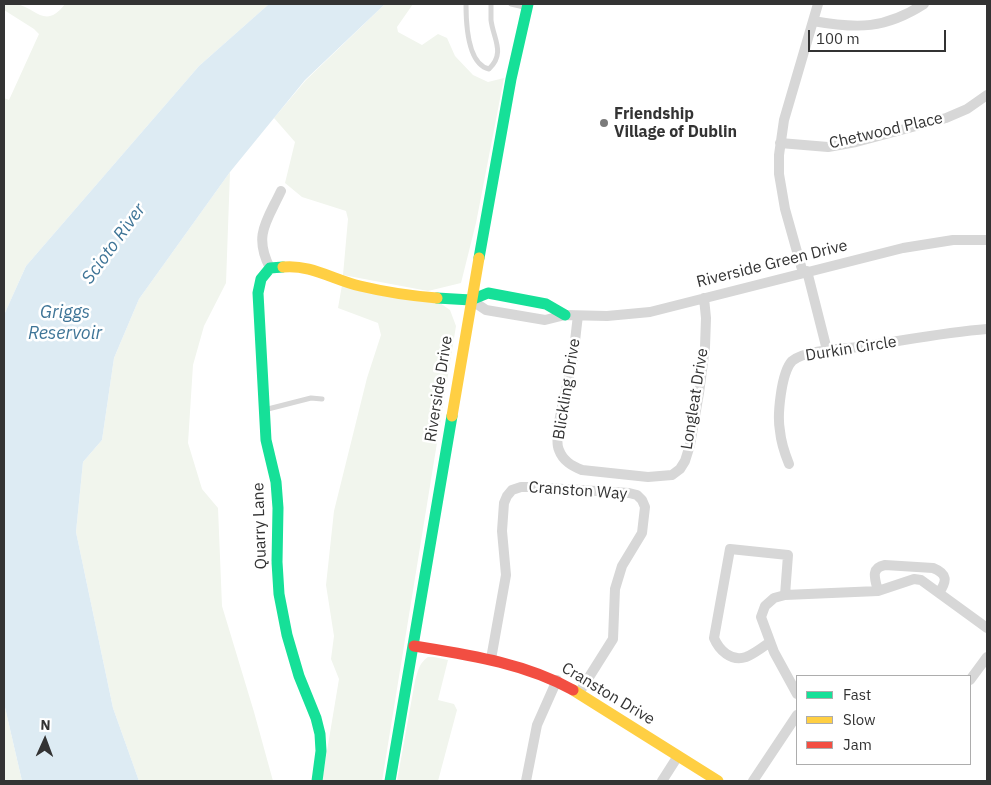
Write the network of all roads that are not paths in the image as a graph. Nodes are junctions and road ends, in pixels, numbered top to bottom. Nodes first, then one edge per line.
1 (466, 4) edge
2 (491, 4) edge
3 (511, 4) edge
4 (818, 4) edge
5 (924, 4) edge
6 (528, 6) edge
7 (813, 21) junction
8 (987, 95) edge
9 (780, 143) junction
10 (281, 191) dead end
11 (987, 240) edge
12 (270, 268) junction
13 (805, 272) junction
14 (704, 298) junction
15 (471, 300) junction
16 (565, 315) junction
17 (578, 316) junction
18 (987, 329) edge
19 (827, 350) junction
20 (322, 399) dead end
21 (264, 410) junction
22 (565, 460) joint
23 (789, 464) dead end
24 (878, 591) junction
25 (940, 593) junction
26 (785, 595) junction
27 (987, 628) edge
28 (770, 642) junction
29 (414, 646) junction
30 (987, 657) edge
31 (491, 659) junction
32 (971, 679) edge
33 (557, 680) junction
34 (796, 692) edge
35 (579, 693) junction
36 (796, 716) edge
37 (678, 756) junction
38 (317, 781) edge
39 (390, 781) edge
40 (526, 781) edge
41 (662, 781) edge
42 (718, 781) edge
43 (753, 781) edge

1 - 2 lane
3 - 6 lane
4 - 7 street
5 - 7 street
6 - 15 street, Riverside Drive
7 - 9 street
8 - 9 street, Chetwood Place
9 - 13 street
10 - 12 street
11 - 13 street, Riverside Green Drive
12 - 15 street
12 - 21 street, Quarry Lane
13 - 14 street, Riverside Green Drive
13 - 19 street
14 - 17 street, Riverside Green Drive
14 - 22 street, Longleat Drive
15 - 16 street, Riverside Green Drive
15 - 16 street, Riverside Green Drive
15 - 29 street, Riverside Drive
16 - 17 street, Riverside Green Drive
17 - 22 street, Blickling Drive
18 - 19 street, Durkin Circle
19 - 23 street, Durkin Circle
20 - 21 lane
21 - 38 street, Quarry Lane
24 - 25 street
24 - 25 street
24 - 26 street
25 - 27 street
26 - 28 street
26 - 28 street
28 - 34 street
29 - 31 street, Cranston Drive
29 - 39 street, Riverside Drive
30 - 32 street
31 - 33 street, Cranston Drive
31 - 35 street, Cranston Way
33 - 35 street, Cranston Drive
33 - 40 street
35 - 37 street, Cranston Drive
36 - 43 street
37 - 41 street
37 - 42 street, Cranston Drive

